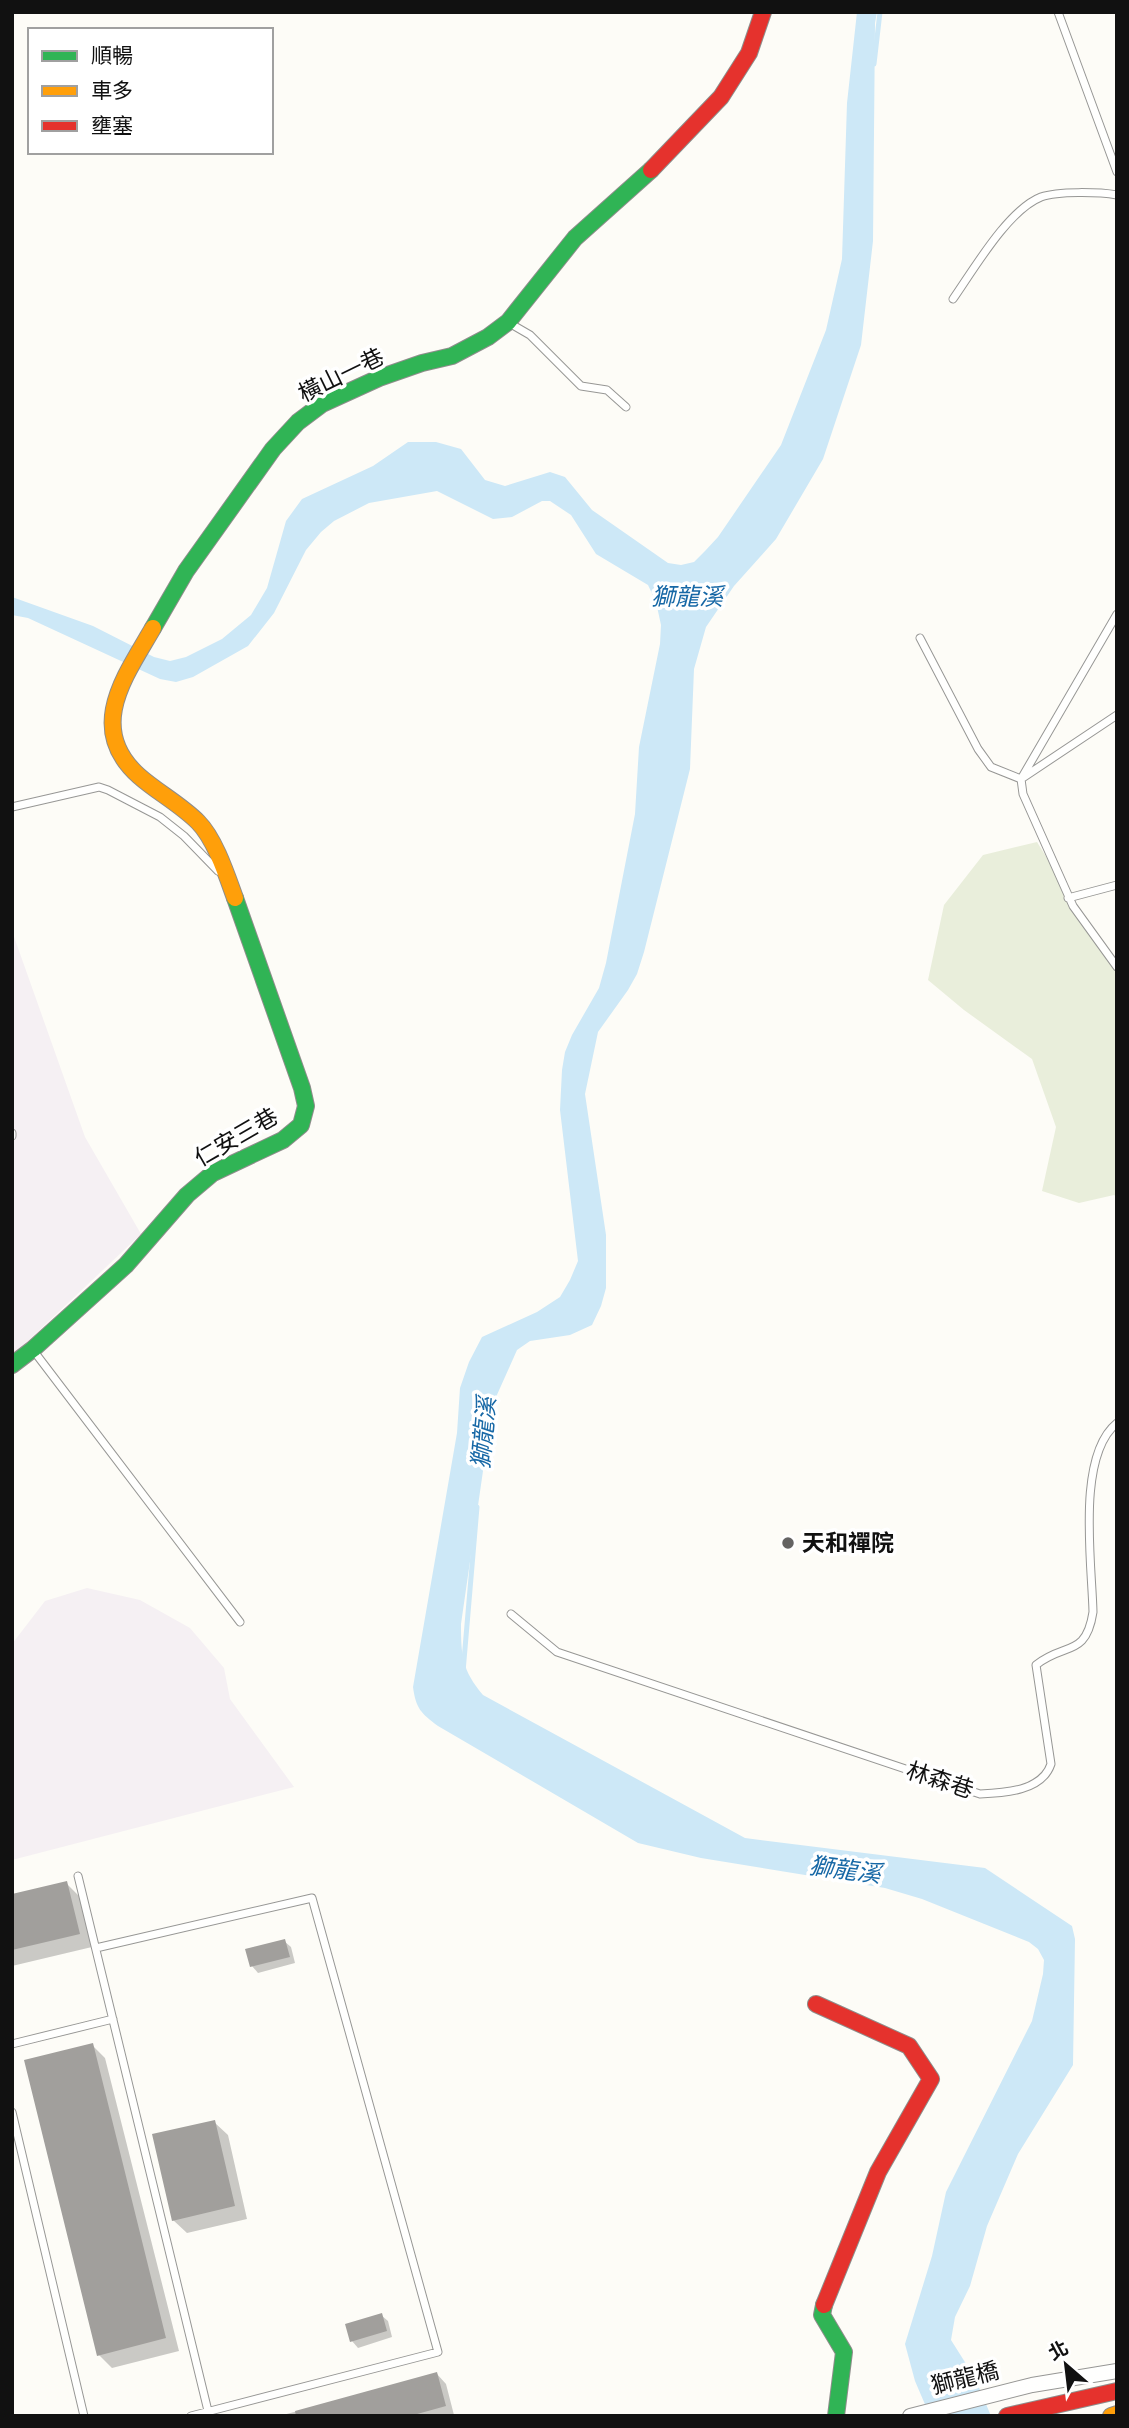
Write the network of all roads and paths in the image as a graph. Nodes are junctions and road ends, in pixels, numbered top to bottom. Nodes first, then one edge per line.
1 (763, 12) edge
2 (1058, 12) edge
3 (1117, 172) edge
4 (1117, 195) edge
5 (953, 299) dead end
6 (508, 322) junction
7 (626, 407) dead end
8 (1117, 614) edge
9 (920, 638) dead end
10 (1117, 715) edge
11 (1020, 779) junction
12 (12, 807) edge
13 (230, 885) junction
14 (1117, 885) edge
15 (1068, 898) junction
16 (1117, 967) edge
17 (33, 1349) junction
18 (12, 1365) edge
19 (1117, 1423) edge
20 (511, 1614) dead end
21 (240, 1622) dead end
22 (78, 1877) dead end
23 (96, 1948) junction
24 (816, 2004) dead end
25 (113, 2019) junction
26 (12, 2044) edge
27 (12, 2112) edge
28 (1117, 2371) edge
29 (1117, 2391) edge
30 (209, 2414) edge
31 (1117, 2414) edge
32 (84, 2416) edge
33 (191, 2416) edge
34 (836, 2416) edge
35 (910, 2416) edge
36 (1007, 2416) edge
37 (1111, 2416) edge

1 - 6 street, 橫山一巷
2 - 3 lane
4 - 5 lane
6 - 7 lane
6 - 13 street, 橫山一巷
8 - 11 lane
9 - 11 lane
10 - 11 lane
11 - 15 lane
12 - 13 lane
13 - 17 street, 仁安三巷
14 - 15 lane
15 - 16 lane
17 - 18 street, 仁安三巷
17 - 21 lane
19 - 20 lane, 林森巷
22 - 23 lane
23 - 25 lane
23 - 30 lane
24 - 34 street
25 - 26 lane
25 - 30 lane
27 - 32 lane
28 - 35 street, 獅龍橋
29 - 36 street, 獅龍橋
30 - 33 lane
31 - 37 street

